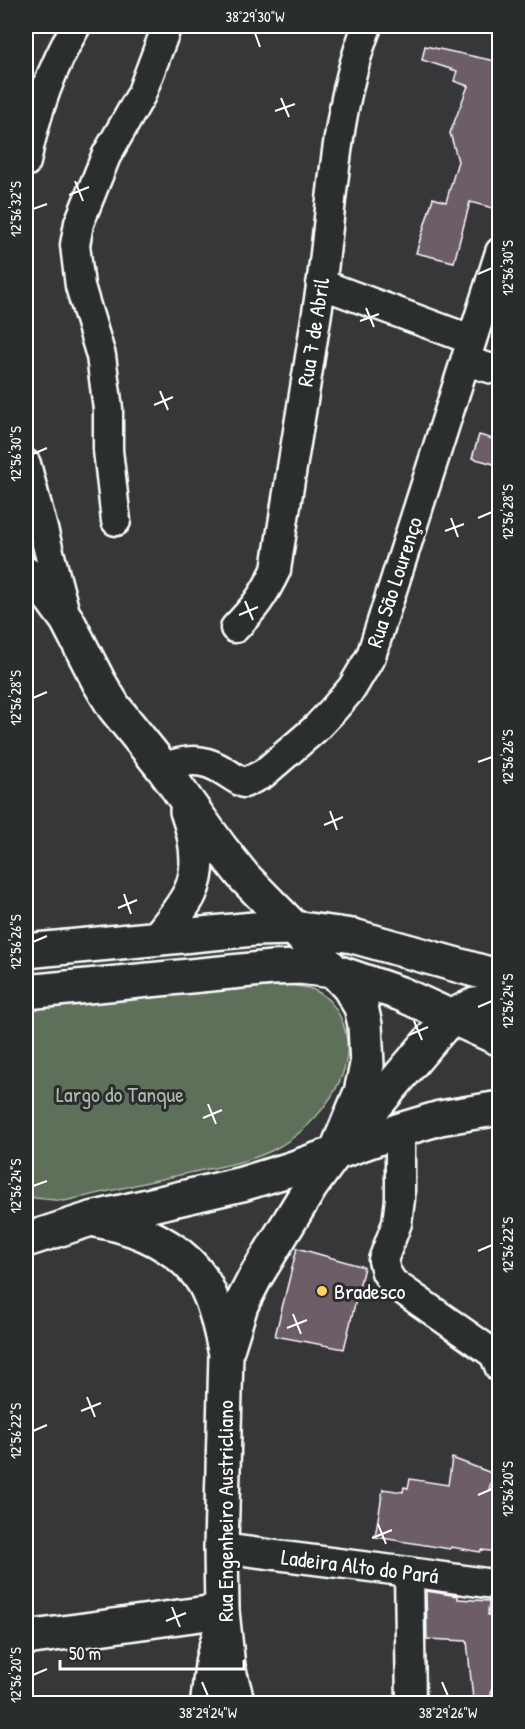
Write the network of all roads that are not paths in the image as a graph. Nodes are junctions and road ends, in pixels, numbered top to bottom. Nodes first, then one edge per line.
1 (76, 26) edge
2 (167, 26) edge
3 (367, 26) edge
4 (26, 162) edge
5 (500, 252) edge
6 (321, 284) junction
7 (494, 289) edge
8 (468, 351) junction
9 (500, 371) edge
10 (26, 464) edge
11 (116, 521) dead end
12 (26, 574) edge
13 (67, 620) junction
14 (235, 628) dead end
15 (172, 780) junction
16 (244, 877) junction
17 (195, 881) junction
18 (294, 928) junction
19 (158, 938) junction
20 (26, 951) edge
21 (334, 971) junction
22 (500, 977) edge
23 (26, 992) edge
24 (500, 1001) edge
25 (451, 1017) junction
26 (500, 1040) edge
27 (500, 1108) edge
28 (400, 1130) junction
29 (336, 1152) junction
30 (26, 1217) edge
31 (91, 1219) junction
32 (26, 1240) edge
33 (226, 1353) junction
34 (498, 1356) edge
35 (221, 1548) junction
36 (409, 1572) junction
37 (500, 1585) edge
38 (222, 1611) junction
39 (26, 1638) edge
40 (205, 1704) edge
41 (238, 1704) edge
42 (411, 1704) edge

1 - 4 street
2 - 11 street
3 - 6 street, Rua 7 de Abril
5 - 7 street, Rua São Lourenço
6 - 8 street
6 - 14 street, Rua 7 de Abril
7 - 8 street, Rua São Lourenço
8 - 9 street
8 - 15 street, Rua São Lourenço
10 - 13 street
12 - 13 main road
13 - 15 main road
15 - 16 main road
15 - 17 main road
16 - 17 main road
16 - 18 main road
17 - 19 main road
18 - 19 main road
18 - 21 main road
18 - 22 main road
19 - 20 main road
21 - 23 main road
21 - 25 main road
21 - 29 main road
24 - 25 main road
25 - 26 main road
25 - 29 main road
27 - 28 main road
28 - 29 main road
28 - 34 street
29 - 31 main road
29 - 33 main road, Rua Engenheiro Austricliano
30 - 31 main road
31 - 32 main road
31 - 33 main road, Rua Engenheiro Austricliano
33 - 35 main road, Rua Engenheiro Austricliano
35 - 36 street, Ladeira Alto do Pará
35 - 38 main road, Rua Engenheiro Austricliano
36 - 37 street, Ladeira Alto do Pará
36 - 42 street
38 - 39 main road
38 - 40 street
38 - 41 main road, Rua Engenheiro Austricliano

